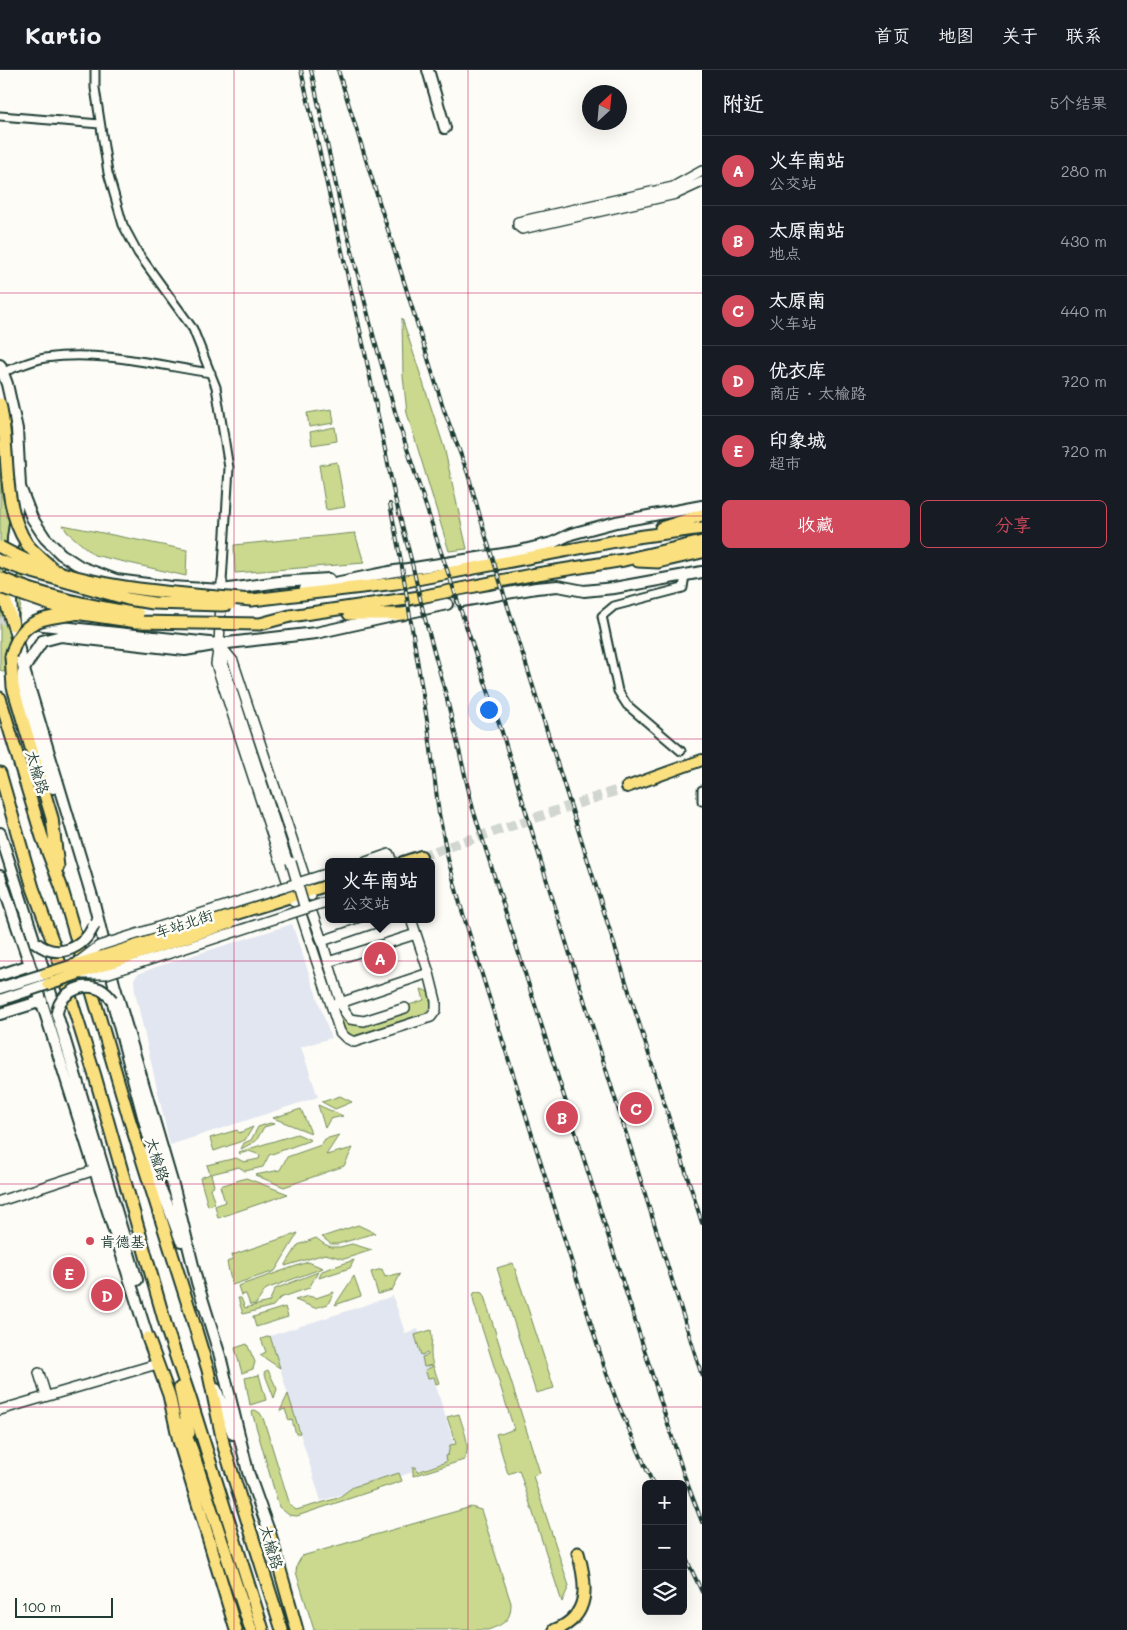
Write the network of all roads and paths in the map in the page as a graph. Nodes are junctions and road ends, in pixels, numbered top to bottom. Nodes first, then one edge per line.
1 (95, 70) edge
2 (428, 70) edge
3 (0, 116) edge
4 (100, 124) junction
5 (445, 128) dead end
6 (702, 171) edge
7 (702, 182) edge
8 (3, 370) edge
9 (211, 373) junction
10 (0, 404) edge
11 (20, 486) junction
12 (702, 506) edge
13 (702, 515) edge
14 (702, 528) edge
15 (637, 537) junction
16 (702, 542) edge
17 (0, 547) edge
18 (702, 552) edge
19 (624, 560) junction
20 (0, 561) edge
21 (702, 561) edge
22 (658, 562) junction
23 (702, 572) edge
24 (57, 573) junction
25 (685, 576) junction
26 (363, 577) junction
27 (0, 578) edge
28 (0, 583) edge
29 (222, 586) junction
30 (0, 587) edge
31 (252, 600) junction
32 (462, 601) tunnel mouth
33 (447, 604) tunnel mouth
34 (74, 613) junction
35 (403, 614) junction
36 (290, 616) junction
37 (13, 625) junction
38 (43, 625) dead end
39 (220, 644) junction
40 (24, 670) junction
41 (0, 698) edge
42 (681, 751) dead end
43 (702, 760) edge
44 (702, 766) edge
45 (0, 773) edge
46 (702, 790) edge
47 (0, 798) edge
48 (702, 801) edge
49 (0, 833) edge
50 (378, 858) edge
51 (390, 858) edge
52 (325, 875) edge
53 (0, 876) edge
54 (296, 884) junction
55 (61, 886) junction
56 (33, 888) junction
57 (325, 888) edge
58 (325, 893) edge
59 (325, 901) edge
60 (304, 904) junction
61 (374, 923) edge
62 (412, 923) edge
63 (94, 925) junction
64 (416, 934) junction
65 (322, 941) junction
66 (35, 942) junction
67 (102, 960) junction
68 (328, 962) junction
69 (30, 965) junction
70 (76, 969) junction
71 (429, 973) junction
72 (0, 975) edge
73 (47, 979) junction
74 (0, 988) edge
75 (0, 1000) edge
76 (112, 1000) junction
77 (42, 1001) junction
78 (341, 1003) junction
79 (331, 1005) junction
80 (405, 1008) dead end
81 (57, 1013) junction
82 (0, 1014) edge
83 (129, 1118) junction
84 (95, 1170) junction
85 (175, 1192) junction
86 (0, 1201) edge
87 (197, 1282) junction
88 (167, 1330) junction
89 (148, 1338) junction
90 (157, 1364) junction
91 (208, 1370) junction
92 (39, 1373) dead end
93 (168, 1395) junction
94 (46, 1396) junction
95 (0, 1410) edge
96 (192, 1450) junction
97 (248, 1472) junction
98 (270, 1531) joint
99 (578, 1553) dead end
100 (236, 1630) edge
101 (251, 1630) edge
102 (263, 1630) edge
103 (282, 1630) edge
104 (298, 1630) edge
105 (555, 1630) edge

1 - 4 street
2 - 5 main road
3 - 4 street
4 - 9 street
6 - 7 street
8 - 9 street
8 - 11 main road
9 - 29 street
10 - 24 highway, bridge
11 - 29 main road
11 - 37 main road
12 - 26 main road
13 - 15 highway
14 - 15 highway
15 - 31 highway
16 - 19 highway
17 - 24 highway, bridge
18 - 22 highway
19 - 22 highway
19 - 36 highway
20 - 31 highway, bridge
21 - 22 highway
23 - 25 main road
24 - 31 highway, bridge
25 - 32 main road
25 - 42 street
26 - 29 main road
26 - 31 main road
27 - 36 highway, bridge
28 - 37 highway
29 - 39 street
30 - 34 highway, bridge
33 - 35 main road
34 - 36 highway, bridge
34 - 55 highway, bridge
35 - 36 highway
35 - 39 main road
37 - 40 main road
38 - 39 main road
39 - 40 main road
39 - 54 street, bridge
39 - 60 street
39 - 60 street
40 - 63 main road
40 - 85 main road
41 - 55 highway, 太榆路
43 - 44 main road
45 - 56 highway
46 - 48 street
47 - 56 highway
49 - 66 main road
50 - 51 street
52 - 54 street, bridge
53 - 69 main road
54 - 60 street, bridge
54 - 67 street, bridge
55 - 83 highway, 太榆路
56 - 88 highway
57 - 60 main road
58 - 60 main road
59 - 60 street, bridge
60 - 65 street
60 - 67 street, bridge
60 - 67 main road, bridge
60 - 79 street
61 - 65 street
62 - 64 street
63 - 66 main road, bridge
63 - 67 main road
64 - 68 street
64 - 71 street
65 - 68 street
66 - 73 main road
67 - 70 main road, bridge
67 - 70 street, bridge
67 - 76 main road
68 - 78 street
69 - 72 main road
69 - 77 main road
70 - 73 main road, bridge
71 - 78 street
71 - 79 street
73 - 74 main road, bridge
73 - 75 main road, bridge
73 - 81 main road
76 - 81 main road, bridge
76 - 85 main road
77 - 82 main road
77 - 84 main road
78 - 79 street
78 - 80 street
81 - 89 main road
83 - 87 main road
83 - 91 highway, 太榆路
84 - 86 street
84 - 89 main road
85 - 87 main road
87 - 97 main road
88 - 96 highway
88 - 102 highway
89 - 90 highway
90 - 93 highway
90 - 94 street
91 - 97 main road
91 - 103 highway, 太榆路
92 - 94 street
93 - 96 highway
93 - 100 highway
94 - 95 street
96 - 101 highway
97 - 98 main road
98 - 104 highway
99 - 105 highway

